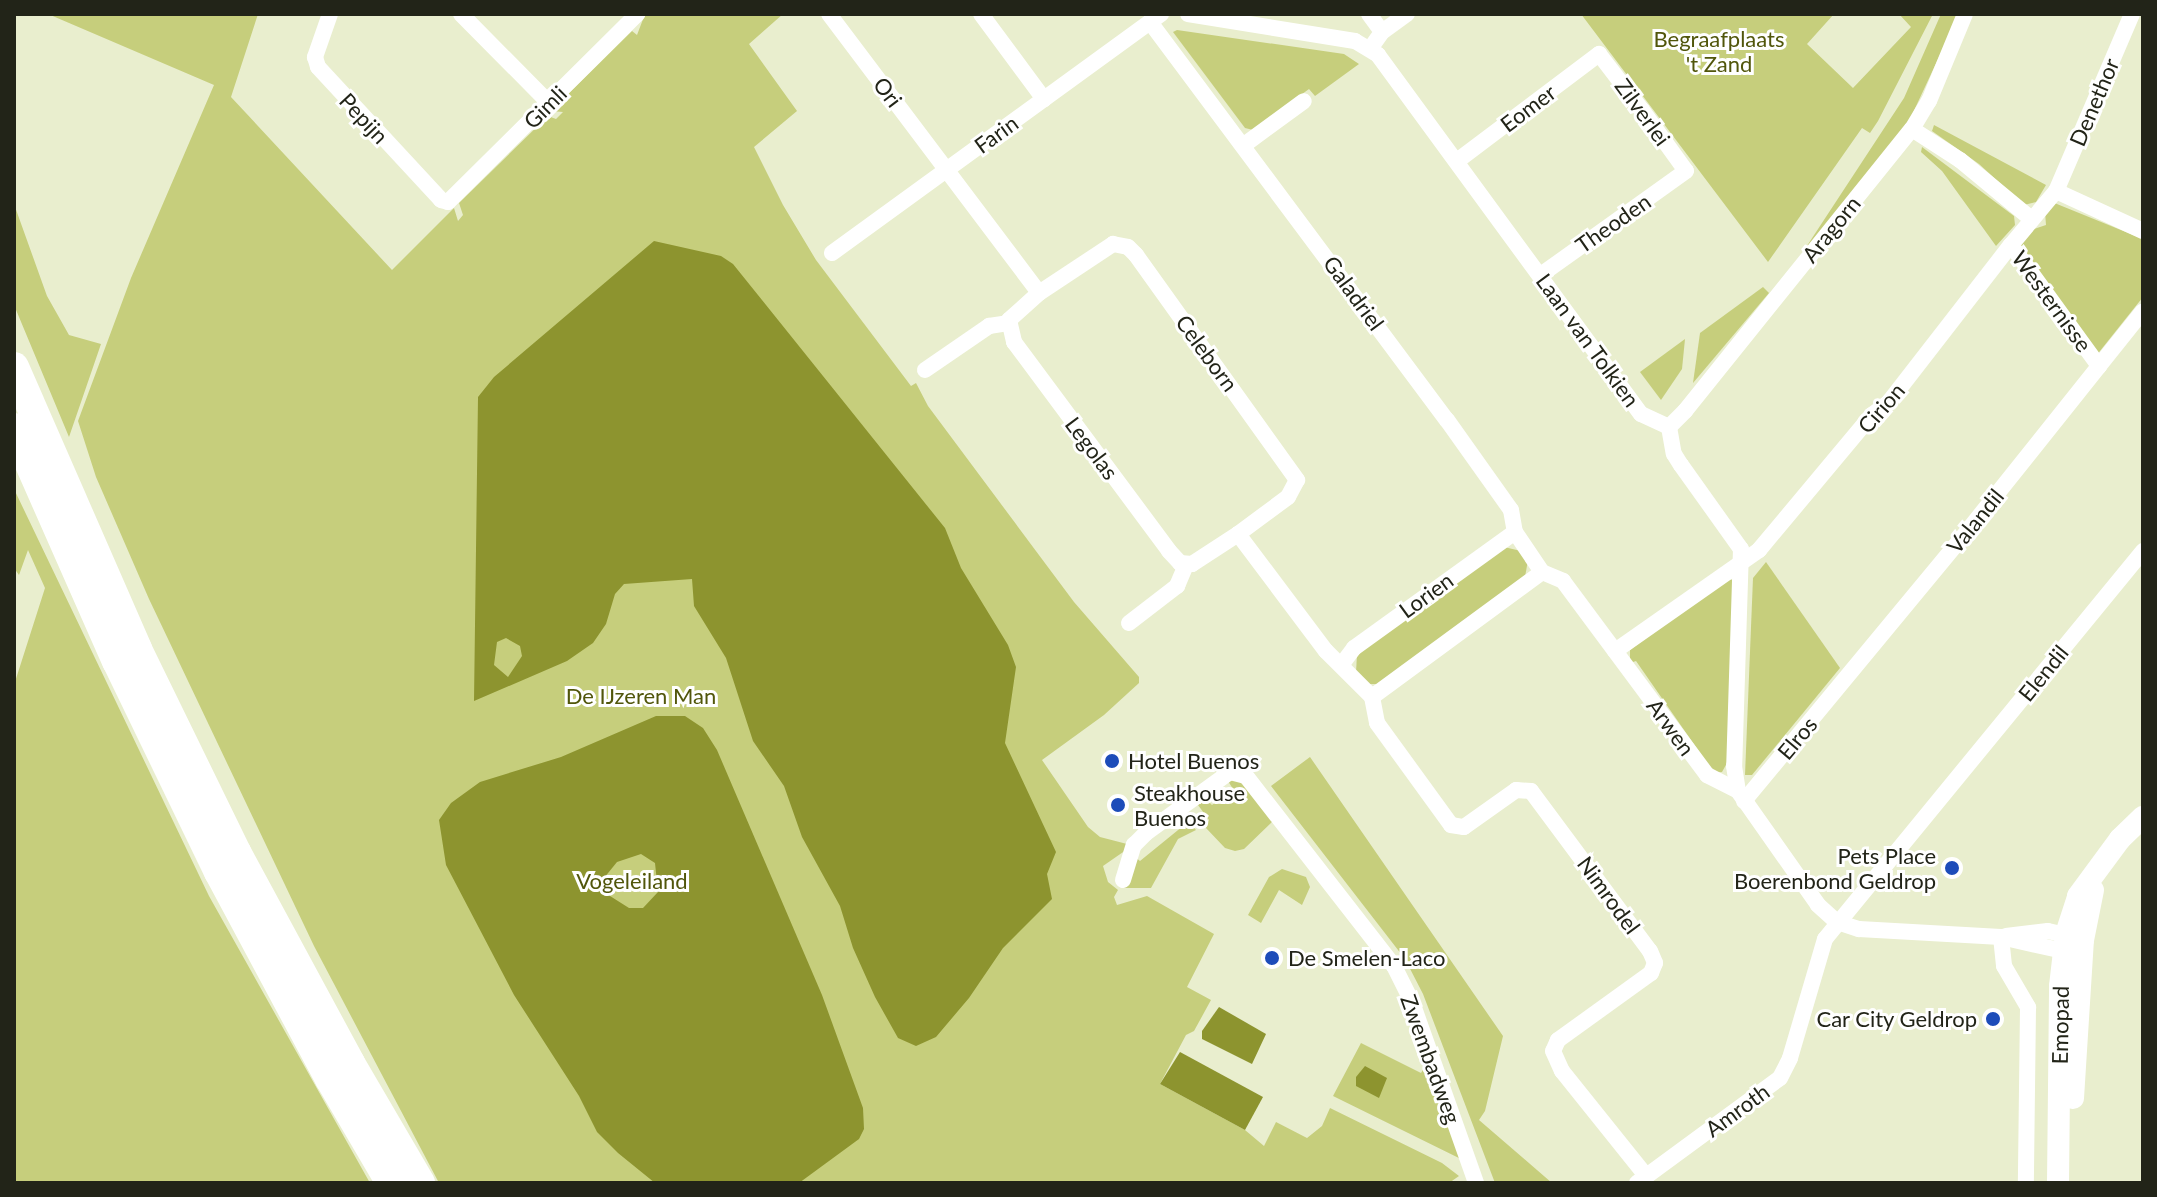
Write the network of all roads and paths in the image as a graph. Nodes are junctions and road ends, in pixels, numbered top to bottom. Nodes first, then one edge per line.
1 (330, 14) edge
2 (461, 14) edge
3 (637, 14) edge
4 (829, 14) edge
5 (981, 14) edge
6 (1188, 14) edge
7 (1369, 14) edge
8 (1407, 14) edge
9 (1965, 14) edge
10 (2132, 14) edge
11 (1155, 18) edge
12 (1382, 32) junction
13 (1370, 49) junction
14 (1599, 54) joint
15 (1044, 99) junction
16 (1304, 101) dead end
17 (549, 103) junction
18 (1912, 129) junction
19 (1244, 145) junction
20 (1457, 161) junction
21 (947, 169) junction
22 (1686, 171) joint
23 (2056, 191) junction
24 (453, 200) joint
25 (2030, 218) junction
26 (2143, 231) edge
27 (2011, 245) junction
28 (832, 253) dead end
29 (1541, 275) junction
30 (1039, 293) junction
31 (2143, 311) edge
32 (1008, 323) junction
33 (2099, 366) junction
34 (14, 367) edge
35 (925, 370) dead end
36 (1669, 427) junction
37 (14, 428) edge
38 (1515, 532) junction
39 (1238, 534) junction
40 (2143, 551) edge
41 (1743, 564) junction
42 (1186, 565) junction
43 (1542, 572) junction
44 (1129, 623) dead end
45 (1615, 651) junction
46 (1342, 664) junction
47 (1850, 675) joint
48 (1372, 697) junction
49 (1741, 796) junction
50 (2143, 817) edge
51 (1123, 880) dead end
52 (1837, 922) junction
53 (2001, 937) junction
54 (2071, 942) junction
55 (1641, 1180) edge
56 (391, 1183) edge
57 (420, 1183) edge
58 (1476, 1183) edge
59 (2026, 1183) edge
60 (2058, 1183) edge
61 (2071, 1183) edge

1 - 24 street, Pepijn
2 - 17 street
3 - 17 street, Gimli
4 - 21 street, Ori
5 - 15 street
6 - 13 street
7 - 12 street
8 - 12 street
9 - 18 street, Aragorn
10 - 23 street, Denethor
11 - 15 street, Farin
11 - 19 street, Galadriel
12 - 13 street
13 - 20 street, Laan van Tolkien
14 - 20 street, Eomer
14 - 22 street, Zilverlei
15 - 21 street, Farin
16 - 19 street
17 - 24 street, Gimli
18 - 25 street, Westernisse
18 - 36 street, Aragorn
19 - 38 street, Galadriel
20 - 29 street, Laan van Tolkien
21 - 28 street, Farin
21 - 30 street
22 - 29 street, Theoden
23 - 25 street, Westernisse
23 - 26 street
25 - 27 street, Westernisse
27 - 33 street, Westernisse
27 - 41 street, Cirion
29 - 36 street, Laan van Tolkien
30 - 32 street
30 - 39 street, Celeborn
31 - 33 street, Westernisse
32 - 35 street
32 - 42 street, Legolas
33 - 47 street, Valandil
34 - 57 highway
36 - 41 street
37 - 56 highway
38 - 43 street, Galadriel
38 - 46 street, Lorien
39 - 42 street
39 - 46 street
40 - 52 street, Elendil
41 - 45 street
41 - 49 street
42 - 44 street
43 - 45 street, Arwen
43 - 48 street
45 - 49 street, Arwen
46 - 48 street
47 - 49 street, Elros
48 - 55 street, Nimrodel
49 - 52 street
50 - 54 main road, Emopad
51 - 58 street, Zwembadweg
52 - 53 street
52 - 55 street, Amroth
53 - 54 street
53 - 59 street
54 - 60 main road, Emopad
54 - 61 main road, Emopad

